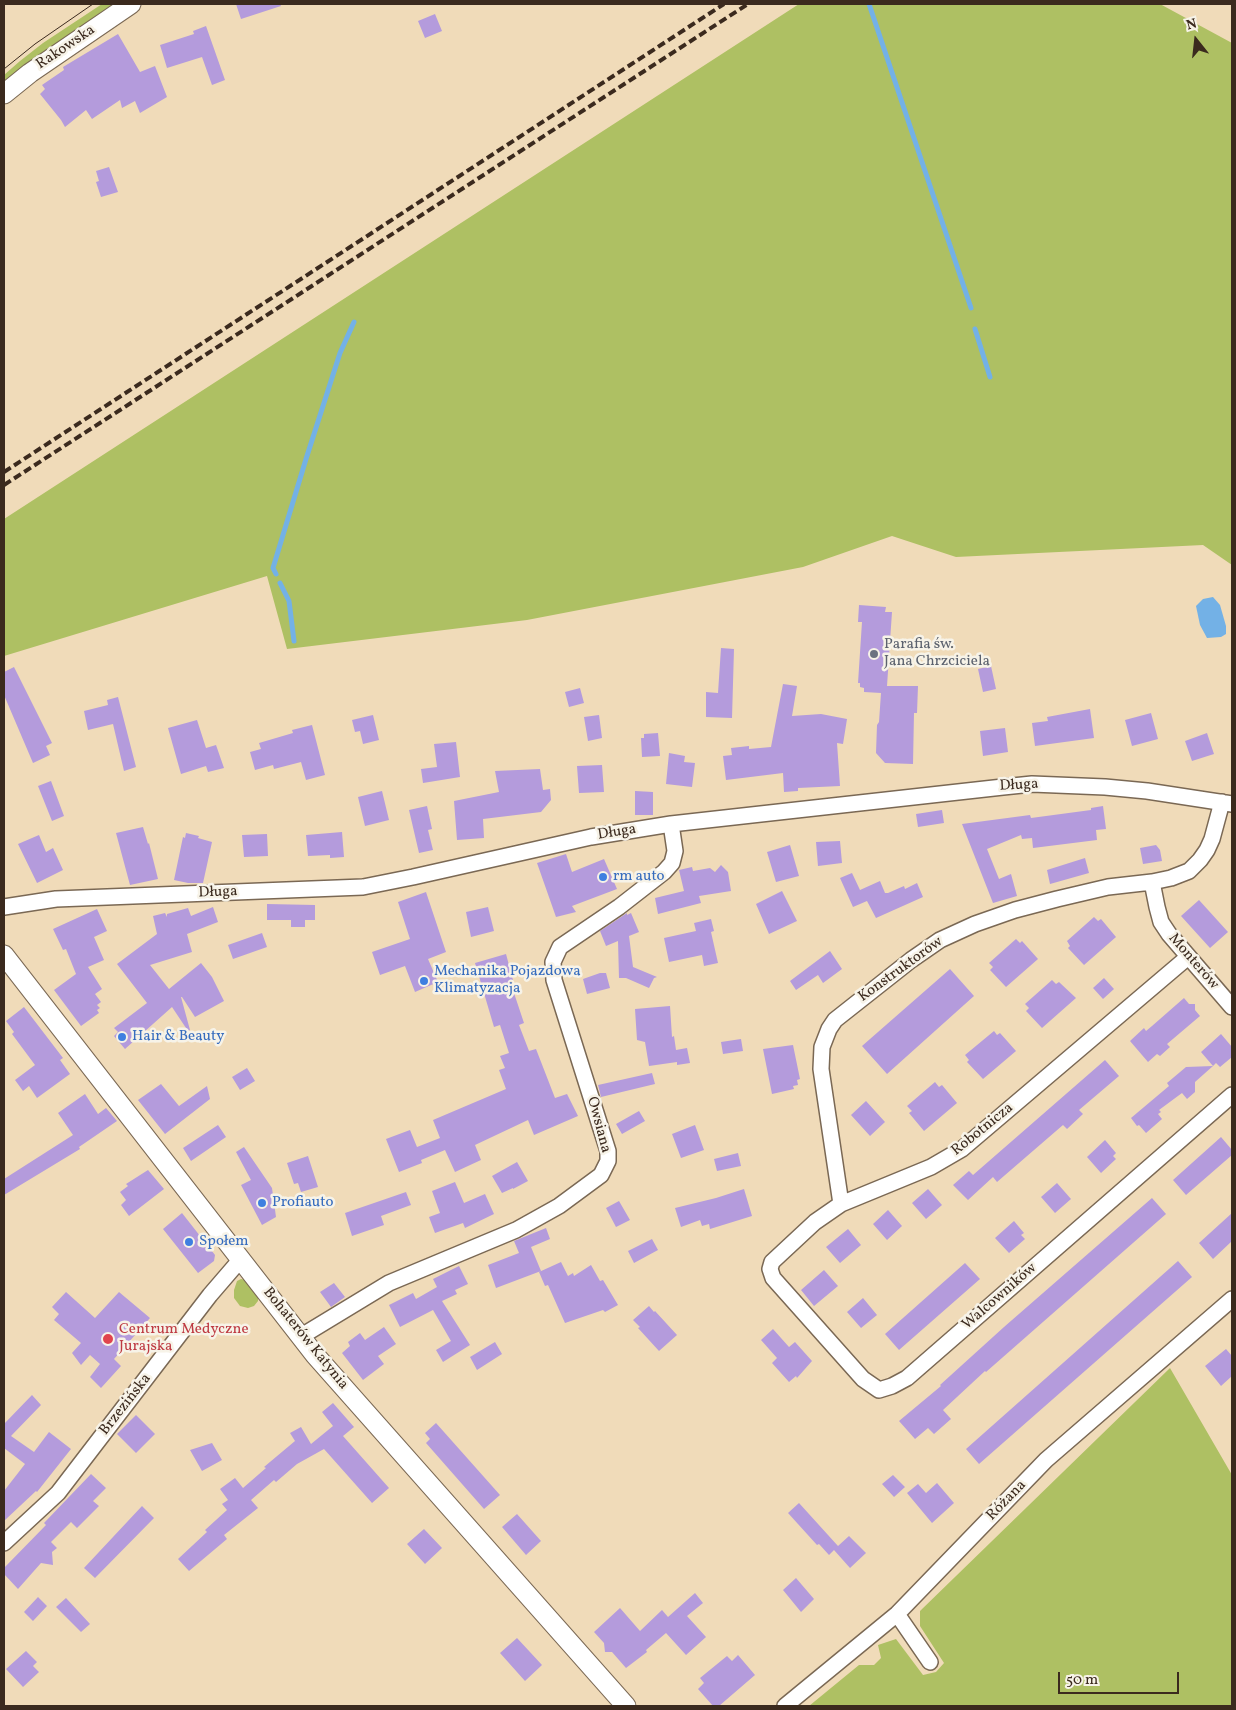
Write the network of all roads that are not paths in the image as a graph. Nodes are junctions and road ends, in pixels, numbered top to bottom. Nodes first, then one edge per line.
1 (131, 4) edge
2 (4, 94) edge
3 (1227, 803) edge
4 (671, 824) junction
5 (1152, 882) junction
6 (4, 907) edge
7 (4, 955) edge
8 (1188, 957) junction
9 (1232, 1007) edge
10 (1232, 1095) edge
11 (841, 1204) junction
12 (241, 1260) junction
13 (773, 1278) joint
14 (1232, 1299) edge
15 (300, 1337) junction
16 (4, 1543) edge
17 (897, 1614) junction
18 (930, 1662) dead end
19 (626, 1706) edge
20 (785, 1706) edge

1 - 2 street, Rakowska
3 - 4 street, Długa
3 - 5 street
4 - 6 street, Długa
4 - 15 street, Owsiana
5 - 8 street, Monterów
5 - 11 street, Konstruktorów
7 - 12 street, Bohaterów Katynia
8 - 9 street, Monterów
8 - 11 street, Robotnicza
10 - 13 street, Walcowników
11 - 13 street, Robotnicza
12 - 15 street, Bohaterów Katynia
12 - 16 street, Brzezińska
14 - 17 street, Różana
15 - 19 street, Bohaterów Katynia
17 - 18 street
17 - 20 street, Różana

